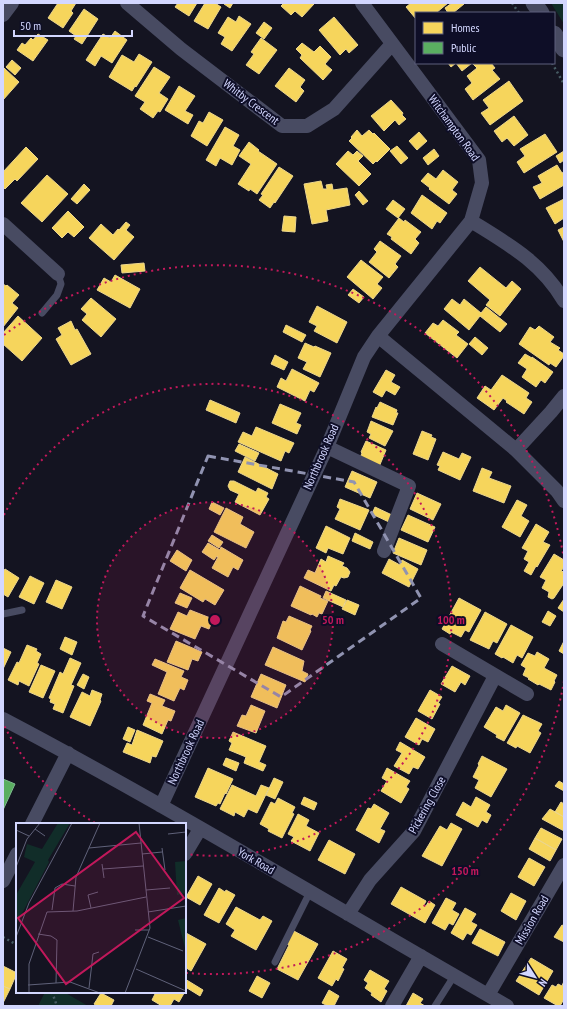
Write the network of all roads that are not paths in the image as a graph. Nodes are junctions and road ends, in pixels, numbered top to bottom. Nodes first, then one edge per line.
1 (12, 3) edge
2 (127, 3) edge
3 (362, 3) edge
4 (534, 3) edge
5 (539, 12) edge
6 (3, 15) edge
7 (555, 36) edge
8 (392, 44) junction
9 (564, 49) edge
10 (471, 221) junction
11 (3, 224) edge
12 (58, 274) joint
13 (564, 301) edge
14 (42, 313) dead end
15 (378, 336) junction
16 (564, 396) edge
17 (327, 446) junction
18 (516, 450) junction
19 (564, 501) edge
20 (384, 551) dead end
21 (22, 610) dead end
22 (3, 614) edge
23 (442, 644) dead end
24 (495, 676) junction
25 (527, 694) dead end
26 (3, 719) edge
27 (68, 753) junction
28 (161, 806) junction
29 (33, 823) edge
30 (200, 829) junction
31 (186, 852) edge
32 (16, 856) edge
33 (564, 865) edge
34 (3, 882) edge
35 (310, 892) junction
36 (348, 914) junction
37 (421, 956) junction
38 (275, 962) dead end
39 (454, 976) junction
40 (488, 996) junction
41 (392, 1006) edge
42 (435, 1006) edge
43 (507, 1006) edge

1 - 6 street
2 - 8 street, Whitby Crescent
3 - 8 street, Witchampton Road
4 - 5 street
7 - 9 street
8 - 10 street, Witchampton Road
10 - 13 street
10 - 15 street, Witchampton Road
11 - 12 street
12 - 14 lane
15 - 17 street, Northbrook Road
15 - 18 street
16 - 18 street
17 - 20 street
17 - 28 street, Northbrook Road
18 - 19 street
21 - 22 lane
23 - 24 street
24 - 25 street
24 - 36 street, Pickering Close
26 - 27 street, York Road
27 - 28 street, York Road
27 - 29 street
28 - 30 street, York Road
30 - 31 street
30 - 35 street, York Road
32 - 34 street
33 - 40 street, Mission Road
35 - 36 street, York Road
35 - 38 lane
36 - 37 street, York Road
37 - 39 street, York Road
37 - 41 street
39 - 40 street, York Road
39 - 42 lane
40 - 43 street, York Road

